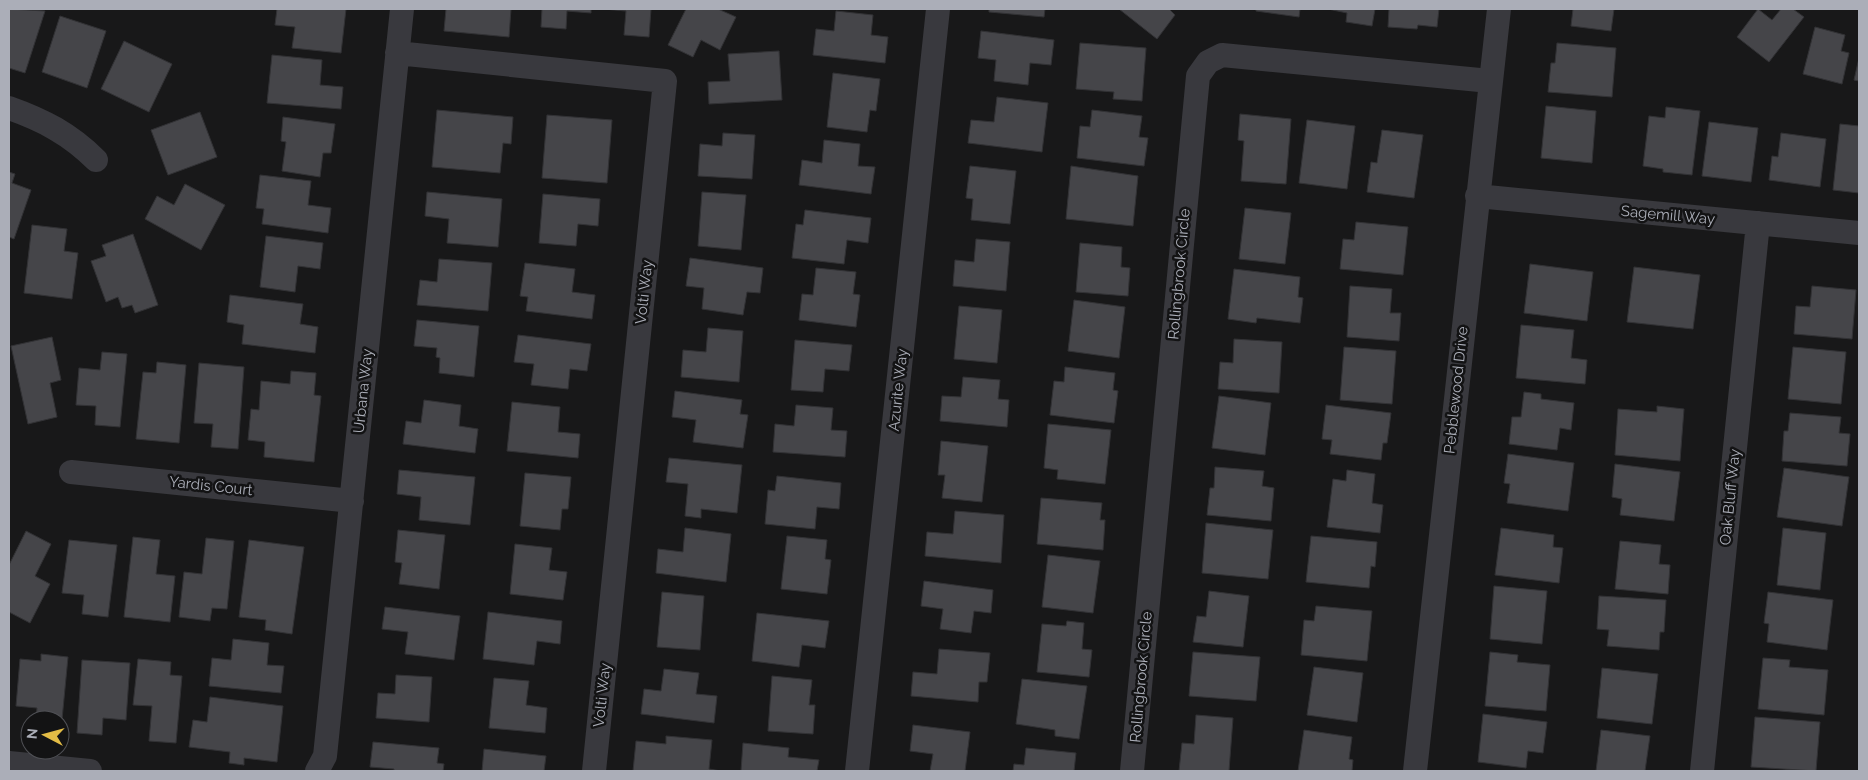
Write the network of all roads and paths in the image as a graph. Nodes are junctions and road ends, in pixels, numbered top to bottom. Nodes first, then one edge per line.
1 (402, 9) edge
2 (938, 9) edge
3 (1498, 9) edge
4 (397, 53) junction
5 (1490, 82) junction
6 (9, 108) edge
7 (96, 160) dead end
8 (1477, 196) junction
9 (1758, 223) junction
10 (1859, 233) edge
11 (71, 472) dead end
12 (352, 501) junction
13 (9, 763) edge
14 (88, 771) edge
15 (318, 771) edge
16 (594, 771) edge
17 (858, 771) edge
18 (1132, 771) edge
19 (1414, 771) edge
20 (1702, 771) edge

1 - 4 street, Urbana Way
2 - 17 street, Azurite Way
3 - 5 street, Pebblewood Drive
4 - 12 street, Urbana Way
4 - 16 street, Volti Way
5 - 8 street, Pebblewood Drive
5 - 18 street, Rollingbrook Circle
6 - 7 street
8 - 9 street, Sagemill Way
8 - 19 street, Pebblewood Drive
9 - 10 street, Sagemill Way
9 - 20 street, Oak Bluff Way
11 - 12 street, Yardis Court
12 - 15 street, Urbana Way
13 - 14 street

